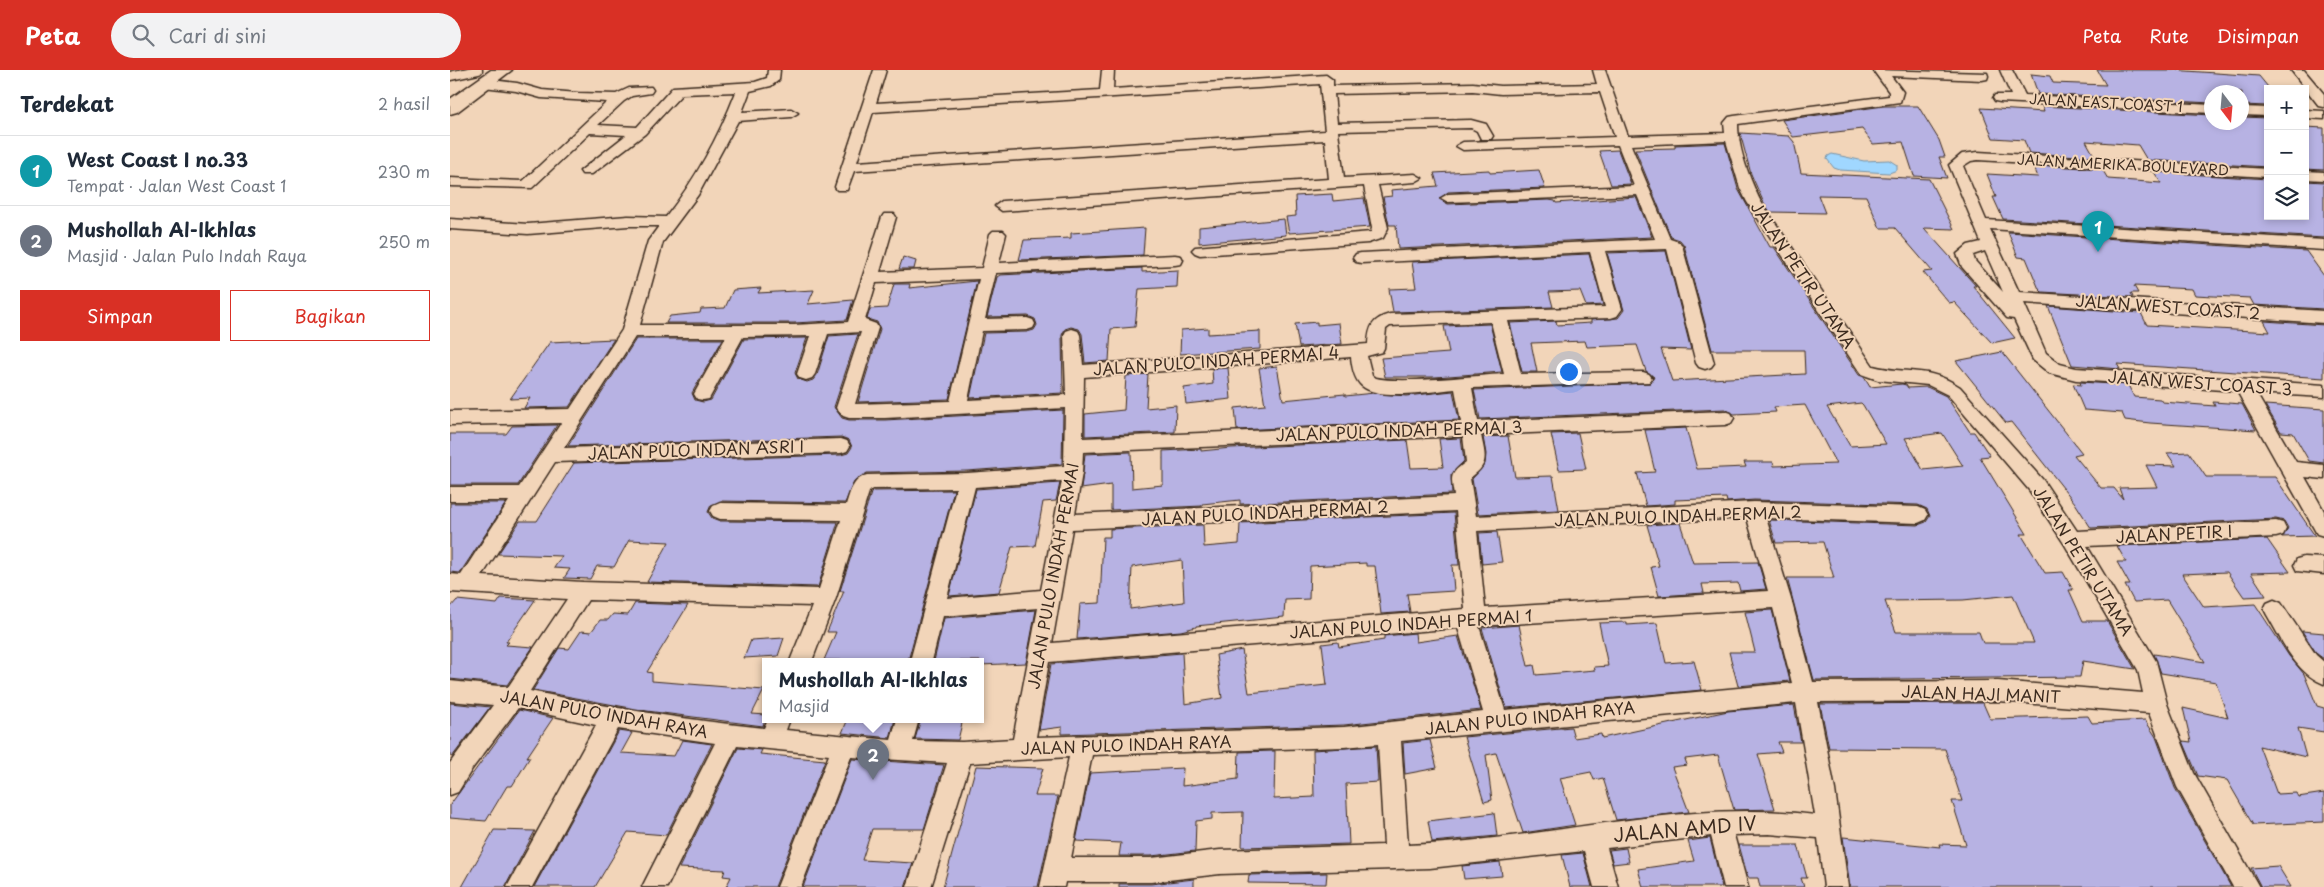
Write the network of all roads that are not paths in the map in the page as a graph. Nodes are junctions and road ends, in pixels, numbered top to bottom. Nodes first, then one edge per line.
1 (774, 70) edge
2 (880, 70) edge
3 (1108, 70) edge
4 (1223, 70) edge
5 (1599, 70) edge
6 (2006, 70) edge
7 (2297, 70) edge
8 (1880, 71) edge
9 (450, 76) edge
10 (1982, 76) dead end
11 (491, 79) edge
12 (1327, 80) edge
13 (1223, 86) junction
14 (745, 87) junction
15 (1604, 88) junction
16 (646, 90) dead end
17 (1106, 93) junction
18 (619, 98) junction
19 (2000, 98) dead end
20 (2020, 99) junction
21 (2324, 103) edge
22 (450, 108) edge
23 (867, 108) junction
24 (2204, 109) edge
25 (2249, 111) edge
26 (791, 112) dead end
27 (2264, 112) edge
28 (2309, 114) edge
29 (2324, 115) edge
30 (733, 117) junction
31 (585, 129) junction
32 (640, 131) junction
33 (1332, 131) junction
34 (1486, 136) dead end
35 (1732, 137) junction
36 (1623, 140) junction
37 (1463, 146) dead end
38 (848, 167) junction
39 (588, 171) dead end
40 (2264, 173) edge
41 (2309, 175) edge
42 (2324, 176) edge
43 (1414, 178) dead end
44 (1370, 181) junction
45 (450, 182) edge
46 (1337, 183) junction
47 (842, 187) dead end
48 (1642, 190) junction
49 (1448, 198) dead end
50 (1002, 206) dead end
51 (890, 217) dead end
52 (668, 222) junction
53 (450, 224) edge
54 (1980, 224) junction
55 (998, 234) dead end
56 (1664, 243) junction
57 (2324, 245) edge
58 (1596, 246) junction
59 (1989, 246) junction
60 (1200, 250) dead end
61 (1361, 258) dead end
62 (1175, 260) dead end
63 (989, 270) junction
64 (870, 278) junction
65 (2012, 297) junction
66 (1498, 316) junction
67 (2324, 318) edge
68 (1027, 324) dead end
69 (975, 325) junction
70 (855, 326) junction
71 (2024, 327) junction
72 (821, 329) junction
73 (630, 331) junction
74 (737, 332) junction
75 (1072, 335) dead end
76 (1358, 351) junction
77 (1705, 363) dead end
78 (1074, 372) junction
79 (806, 374) dead end
80 (1643, 378) dead end
81 (1514, 380) junction
82 (1462, 382) junction
83 (2243, 386) junction
84 (2324, 391) edge
85 (703, 394) dead end
86 (1074, 401) junction
87 (957, 408) junction
88 (575, 416) junction
89 (450, 418) edge
90 (1725, 418) dead end
91 (1472, 428) junction
92 (1073, 445) junction
93 (841, 446) dead end
94 (550, 455) junction
95 (2291, 470) junction
96 (2324, 472) edge
97 (1072, 473) junction
98 (967, 480) junction
99 (450, 494) edge
100 (524, 494) junction
101 (1465, 503) junction
102 (1754, 510) junction
103 (720, 511) dead end
104 (854, 513) junction
105 (1918, 515) dead end
106 (1065, 522) junction
107 (1467, 524) junction
108 (2324, 528) edge
109 (2276, 529) dead end
110 (2072, 539) junction
111 (458, 584) edge
112 (583, 591) junction
113 (826, 598) junction
114 (1051, 598) junction
115 (1781, 599) junction
116 (933, 608) junction
117 (2274, 609) dead end
118 (1471, 618) junction
119 (1040, 653) junction
120 (802, 658) edge
121 (922, 658) edge
122 (2324, 674) edge
123 (450, 691) edge
124 (1805, 692) junction
125 (513, 697) junction
126 (2156, 704) junction
127 (612, 718) junction
128 (1497, 720) junction
129 (907, 723) edge
130 (775, 729) edge
131 (1389, 732) junction
132 (731, 735) junction
133 (1083, 745) junction
134 (843, 746) junction
135 (1022, 750) junction
136 (899, 751) junction
137 (962, 753) junction
138 (450, 784) edge
139 (1719, 822) junction
140 (1829, 828) junction
141 (1592, 838) junction
142 (1397, 856) junction
143 (1054, 879) edge
144 (519, 887) edge
145 (654, 887) edge
146 (789, 887) edge
147 (918, 887) edge
148 (1606, 887) edge
149 (1736, 887) edge
150 (1836, 887) edge
151 (2247, 887) edge

1 - 14 street
2 - 23 street
3 - 17 street
4 - 13 street
5 - 15 street
6 - 20 street
7 - 21 street
8 - 10 street
8 - 35 street
9 - 11 lane
11 - 18 street
11 - 22 main road
12 - 13 street
12 - 15 street
12 - 33 street
13 - 17 street
14 - 30 street
14 - 32 street
15 - 36 street
16 - 18 street
17 - 23 street
18 - 31 street
19 - 20 street, JALAN EAST COAST 1
20 - 24 street, JALAN EAST COAST 1
23 - 38 street
25 - 27 street
26 - 30 street
28 - 29 street
30 - 52 street
31 - 32 street
31 - 45 street
32 - 39 street
33 - 34 street
33 - 38 street
33 - 46 street
35 - 36 street
35 - 110 street, JALAN PETIR UTAMA
36 - 37 street
36 - 48 street
38 - 47 street
40 - 54 street, JALAN AMERIKA BOULEVARD
41 - 42 street
43 - 44 street
44 - 46 street
44 - 60 street
46 - 50 street
48 - 49 street
48 - 56 street
51 - 64 street
52 - 53 street
52 - 73 street
54 - 57 street
54 - 59 street
55 - 63 street
56 - 58 street
56 - 77 street
58 - 61 street
58 - 66 street
59 - 65 street
59 - 71 street
62 - 63 street
63 - 64 street
63 - 69 street
64 - 70 street
65 - 67 street, JALAN WEST COAST 2
65 - 71 street
66 - 76 street, JALAN PULO INDAH PERMAI 4
66 - 81 street
68 - 69 street
69 - 87 street
70 - 72 street
70 - 87 street
71 - 83 street, JALAN WEST COAST 3
72 - 74 street
72 - 79 street
73 - 74 street
73 - 88 street
74 - 85 street
75 - 78 street, JALAN PULO INDAH PERMAI
76 - 78 street, JALAN PULO INDAH PERMAI 4
76 - 82 street, JALAN PULO INDAH PERMAI 4
78 - 86 street, JALAN PULO INDAH PERMAI
80 - 81 street, JALAN PULO INDAH PERMAI 4
81 - 82 street, JALAN PULO INDAH PERMAI 4
82 - 91 street
83 - 84 street, JALAN WEST COAST 3
83 - 95 street
86 - 87 street
86 - 92 street, JALAN PULO INDAH PERMAI
88 - 89 street
88 - 94 street
90 - 91 street, JALAN PULO INDAH PERMAI 3
91 - 92 street, JALAN PULO INDAH PERMAI 3
91 - 101 street
92 - 97 street, JALAN PULO INDAH PERMAI
93 - 94 street, JALAN PULO INDAN ASRI I
94 - 100 street
95 - 96 street
95 - 108 street
97 - 98 street
97 - 106 street, JALAN PULO INDAH PERMAI
98 - 104 street
98 - 116 street
99 - 100 street
100 - 111 street
101 - 106 street, JALAN PULO INDAH PERMAI 2
101 - 107 street
102 - 105 street, JALAN PULO INDAH PERMAI 2
102 - 107 street, JALAN PULO INDAH PERMAI 2
102 - 115 street
103 - 104 street
104 - 113 street
106 - 114 street, JALAN PULO INDAH PERMAI
107 - 118 street
109 - 110 street, JALAN PETIR I
110 - 126 street, JALAN PETIR UTAMA
111 - 112 street
112 - 113 street
112 - 125 street
113 - 120 street
114 - 116 street
114 - 119 street, JALAN PULO INDAH PERMAI
115 - 118 street, JALAN PULO INDAH PERMAI 1
115 - 124 street
116 - 121 street
117 - 122 street
118 - 119 street, JALAN PULO INDAH PERMAI 1
118 - 128 street
119 - 135 street, JALAN PULO INDAH PERMAI
123 - 125 street, JALAN PULO INDAH RAYA
124 - 126 street, JALAN HAJI MANIT
124 - 128 street, JALAN PULO INDAH RAYA
124 - 140 street
125 - 127 street, JALAN PULO INDAH RAYA
125 - 138 street
126 - 151 street, JALAN PETIR UTAMA
127 - 132 street, JALAN PULO INDAH RAYA
127 - 144 street
128 - 131 street, JALAN PULO INDAH RAYA
129 - 136 street
130 - 132 street, JALAN PULO INDAH RAYA
130 - 134 street, JALAN PULO INDAH RAYA
131 - 133 street, JALAN PULO INDAH RAYA
131 - 142 street
132 - 145 street
133 - 135 street, JALAN PULO INDAH RAYA
133 - 143 street
134 - 136 street, JALAN PULO INDAH RAYA
134 - 146 street
135 - 137 street, JALAN PULO INDAH RAYA
136 - 137 street, JALAN PULO INDAH RAYA
137 - 147 street
139 - 140 street, JALAN AMD IV
139 - 141 street, JALAN AMD IV
139 - 149 street
140 - 150 street
141 - 142 street
141 - 148 street, JALAN AMD IV
142 - 143 street

